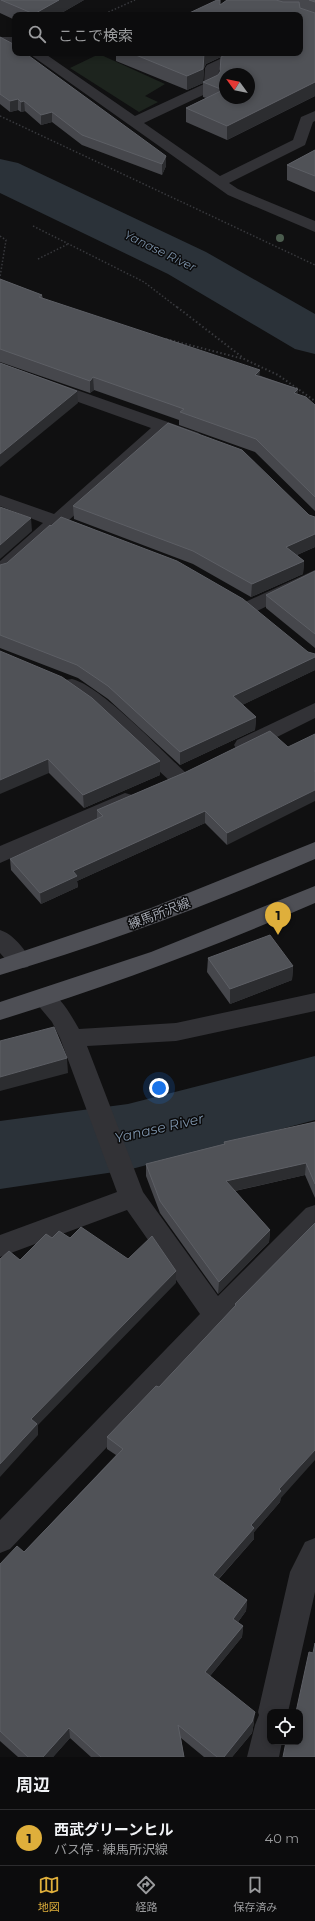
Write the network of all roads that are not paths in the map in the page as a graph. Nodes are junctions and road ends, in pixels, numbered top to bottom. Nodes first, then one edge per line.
1 (0, 41) edge
2 (12, 41) edge
3 (39, 56) edge
4 (238, 56) edge
5 (315, 115) edge
6 (134, 122) junction
7 (219, 182) junction
8 (315, 227) edge
9 (0, 368) edge
10 (164, 426) junction
11 (206, 442) edge
12 (0, 500) edge
13 (55, 521) junction
14 (97, 537) edge
15 (0, 571) edge
16 (315, 576) edge
17 (268, 621) edge
18 (56, 678) edge
19 (315, 710) edge
20 (226, 753) edge
21 (315, 850) edge
22 (0, 854) edge
23 (315, 894) edge
24 (0, 938) edge
25 (10, 964) edge
26 (44, 998) junction
27 (315, 1002) edge
28 (0, 1011) edge
29 (72, 1038) junction
30 (127, 1185) junction
31 (315, 1215) edge
32 (0, 1246) edge
33 (216, 1315) junction
34 (0, 1540) edge
35 (315, 1551) edge
36 (274, 1709) edge
37 (267, 1739) edge
38 (263, 1757) edge

1 - 2 street
3 - 6 street
4 - 6 street
5 - 7 street
6 - 7 street
7 - 8 street
9 - 10 street
10 - 11 street
10 - 13 street
12 - 13 street
13 - 14 street
13 - 15 street
16 - 17 street
18 - 22 street
19 - 20 street
21 - 25 main road, 練馬所沢線
23 - 26 main road
24 - 25 street
26 - 28 main road
26 - 29 street
27 - 29 street
29 - 30 street
30 - 32 street
30 - 33 street
31 - 33 street
33 - 34 street
35 - 36 street
37 - 38 street

